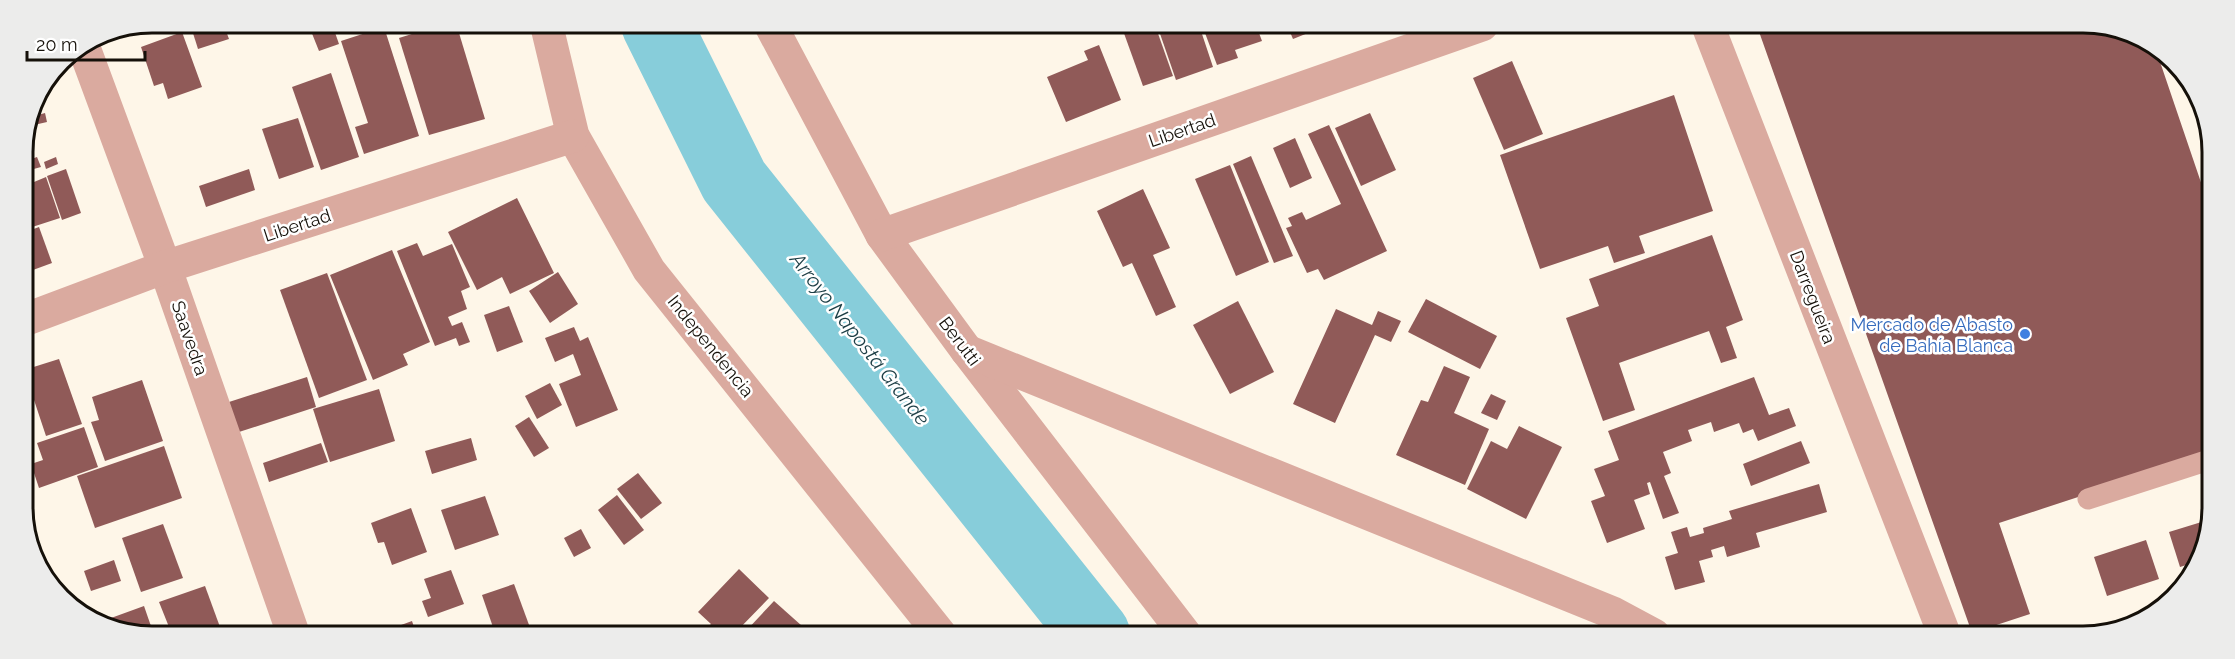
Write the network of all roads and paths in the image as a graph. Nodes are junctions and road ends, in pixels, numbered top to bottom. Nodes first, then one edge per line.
1 (548, 33) edge
2 (775, 33) edge
3 (1459, 33) edge
4 (1711, 33) edge
5 (86, 53) edge
6 (573, 136) junction
7 (882, 235) junction
8 (165, 267) junction
9 (33, 317) edge
10 (967, 351) junction
11 (2202, 462) edge
12 (2088, 500) dead end
13 (291, 626) edge
14 (934, 626) edge
15 (1179, 626) edge
16 (1637, 626) edge
17 (1941, 626) edge

1 - 6 street, Independencia
2 - 7 street, Berutti
3 - 7 street, Libertad
4 - 17 street, Darregueira
5 - 8 street, Saavedra
6 - 8 street, Libertad
6 - 14 street, Independencia
7 - 10 street, Berutti
8 - 9 street, Libertad
8 - 13 street, Saavedra
10 - 15 street, Berutti
10 - 16 street
11 - 12 lane

